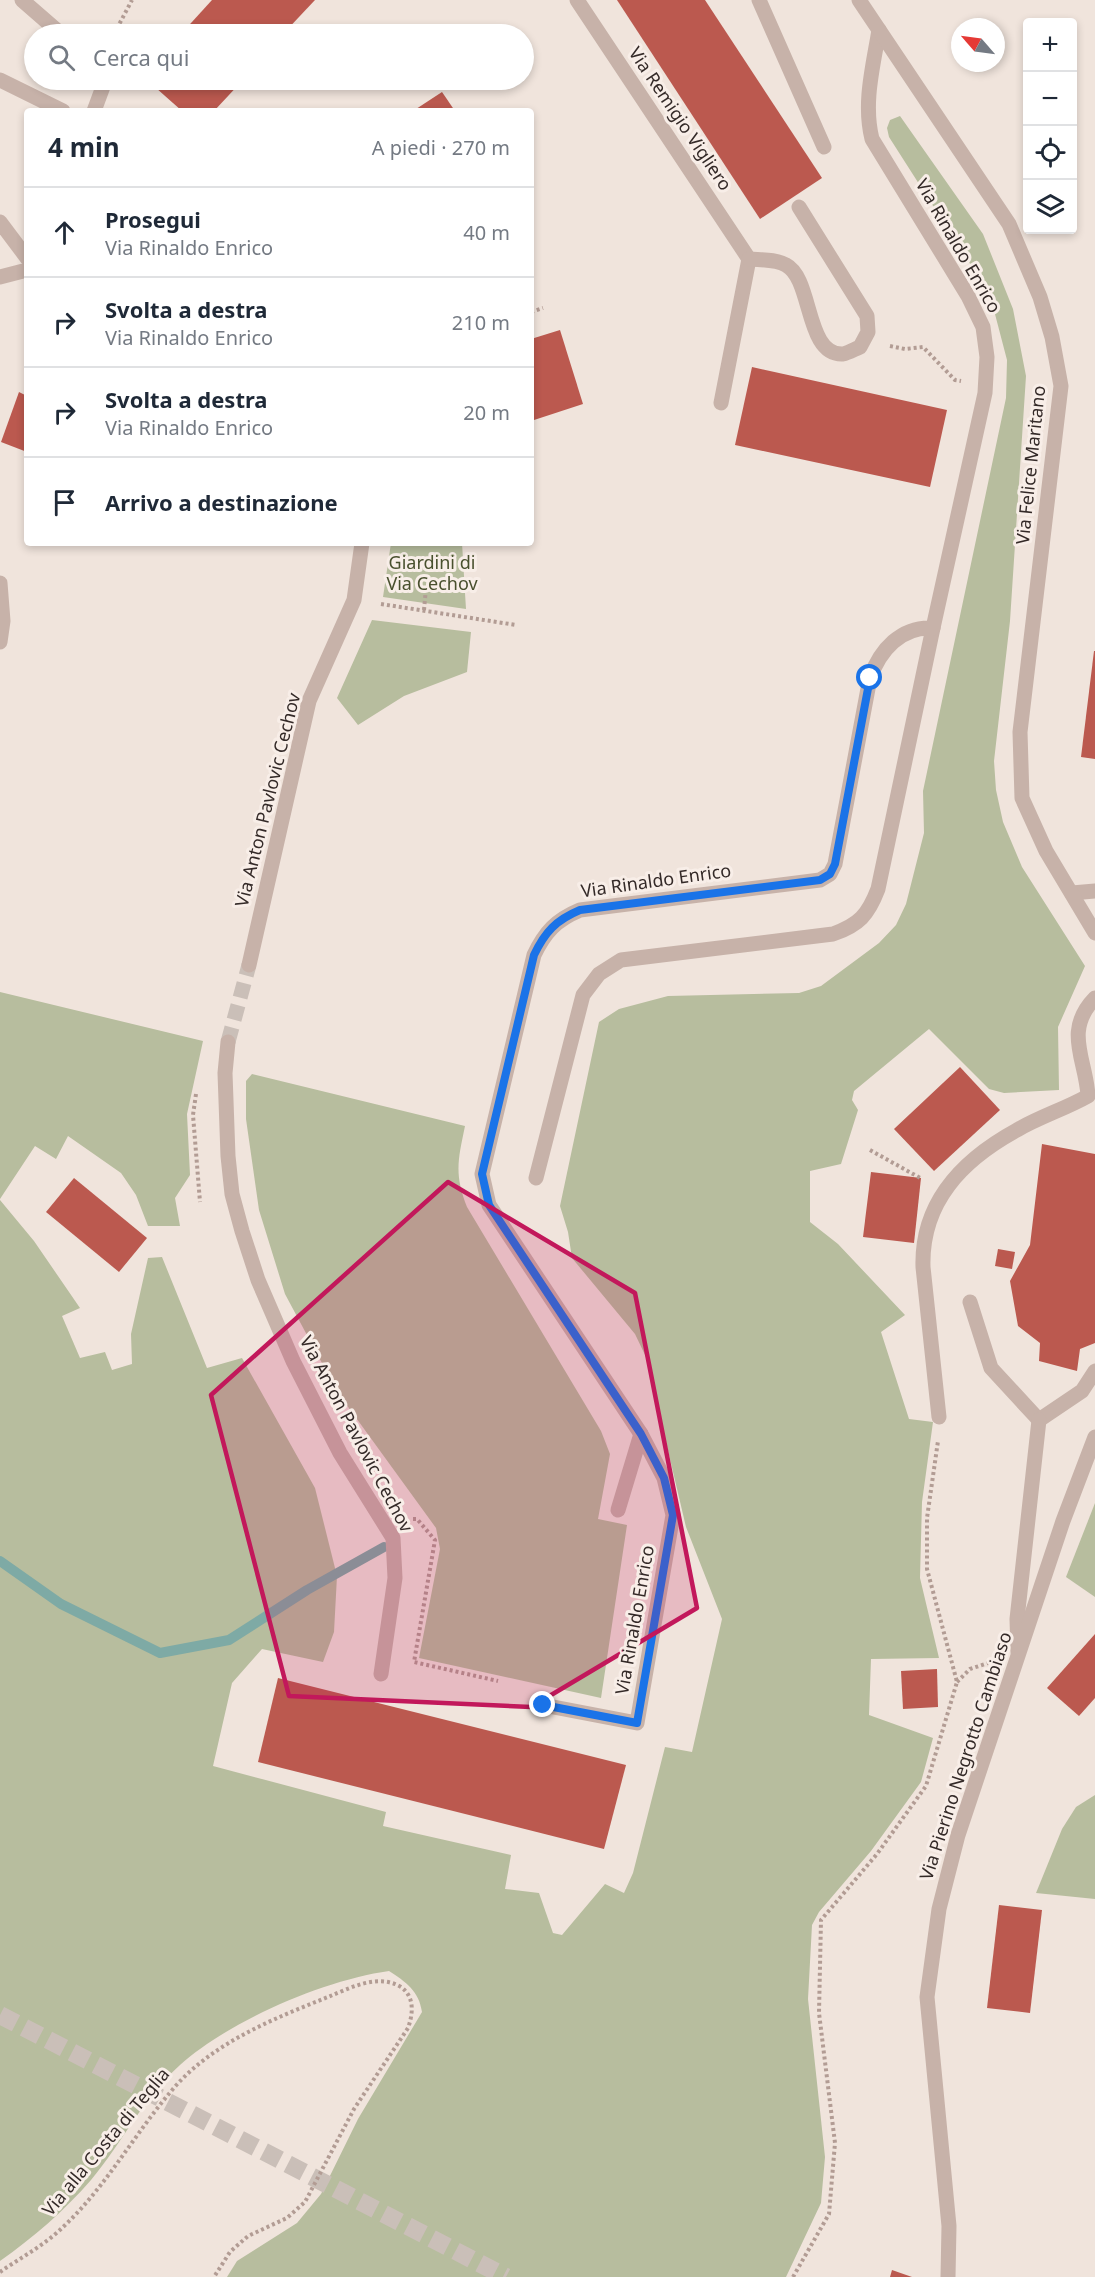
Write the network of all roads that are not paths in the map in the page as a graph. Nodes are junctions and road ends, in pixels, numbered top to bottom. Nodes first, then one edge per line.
1 (22, 0) edge
2 (577, 0) edge
3 (759, 0) edge
4 (859, 0) edge
5 (50, 24) edge
6 (879, 30) junction
7 (1, 84) edge
8 (102, 90) edge
9 (56, 108) edge
10 (95, 108) edge
11 (824, 147) dead end
12 (799, 207) dead end
13 (0, 222) edge
14 (24, 254) edge
15 (749, 259) junction
16 (24, 271) edge
17 (0, 278) edge
18 (722, 403) dead end
19 (362, 546) edge
20 (0, 583) edge
21 (933, 628) junction
22 (0, 642) edge
23 (1095, 891) edge
24 (1072, 893) junction
25 (1095, 933) edge
26 (249, 965) tunnel mouth
27 (1095, 998) edge
28 (228, 1042) tunnel mouth
29 (1092, 1100) edge
30 (536, 1178) dead end
31 (970, 1302) dead end
32 (1095, 1371) edge
33 (939, 1417) road end
34 (1039, 1420) junction
35 (641, 1434) junction
36 (1095, 1437) edge
37 (618, 1510) dead end
38 (1018, 1658) junction
39 (381, 1674) dead end
40 (543, 1705) dead end
41 (948, 2277) edge

1 - 5 street
2 - 15 street, Via Remigio Vigliero
3 - 11 street
4 - 6 street, Via Felice Maritano
6 - 21 street, Via Rinaldo Enrico
6 - 24 street, Via Felice Maritano
7 - 9 street
8 - 10 street
12 - 15 street
13 - 14 street
15 - 18 street
16 - 17 street
19 - 26 street, Via Anton Pavlovic Cechov
20 - 22 street
21 - 30 street, Via Rinaldo Enrico
21 - 35 street, Via Rinaldo Enrico
23 - 24 street
24 - 25 street, Via Felice Maritano
27 - 29 street
28 - 39 street, Via Anton Pavlovic Cechov
29 - 33 street
31 - 34 street
32 - 34 street
34 - 38 street
35 - 37 street
35 - 40 street, Via Rinaldo Enrico
36 - 38 street, Via Pierino Negrotto Cambiaso
38 - 41 street, Via Pierino Negrotto Cambiaso

